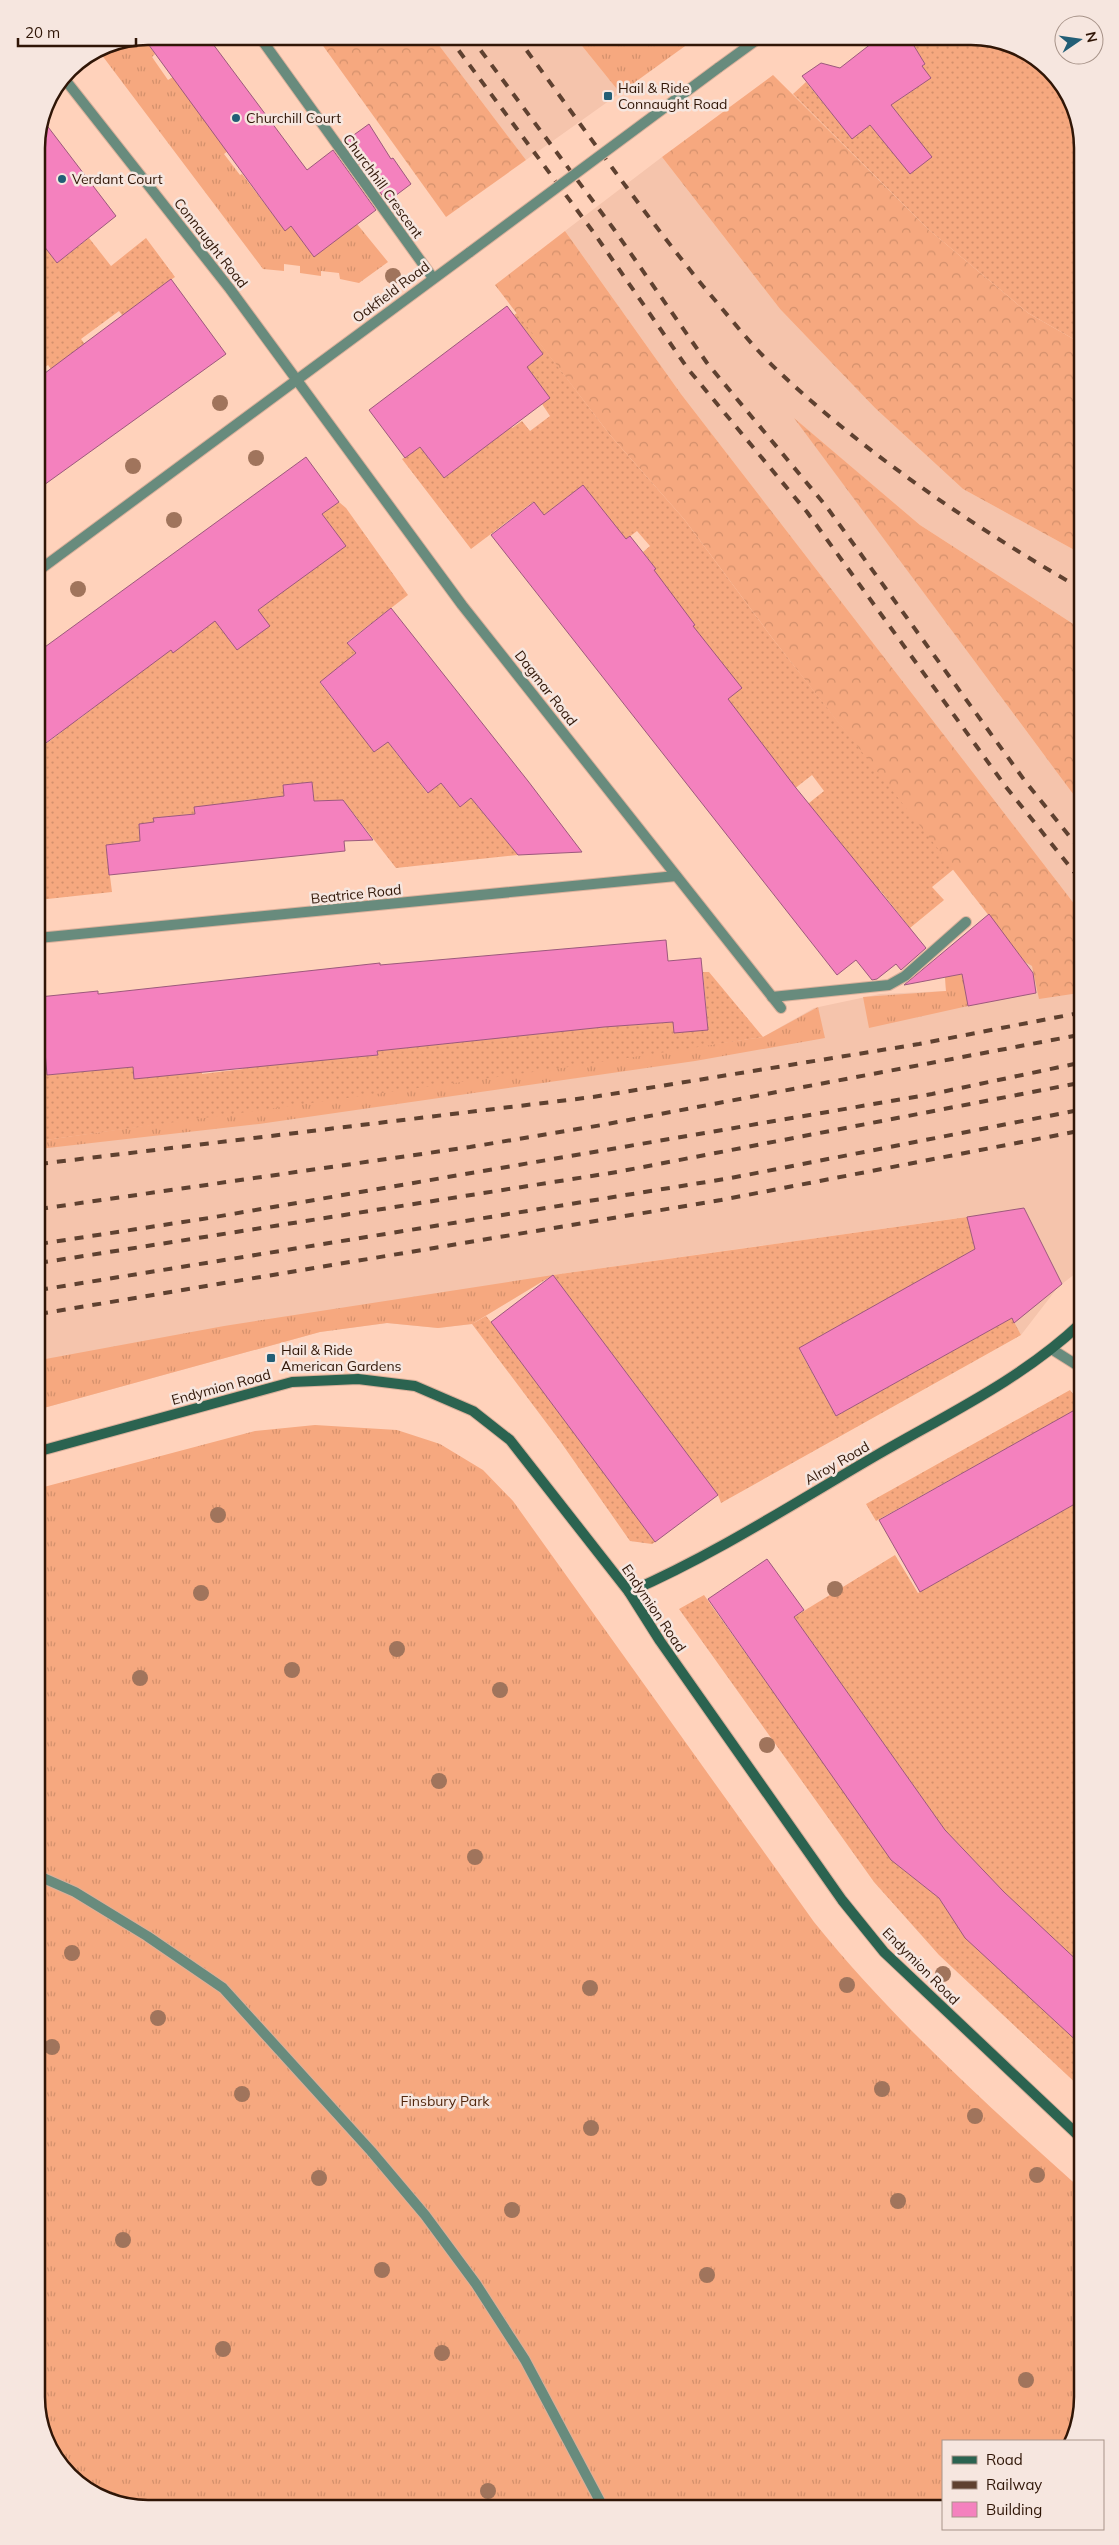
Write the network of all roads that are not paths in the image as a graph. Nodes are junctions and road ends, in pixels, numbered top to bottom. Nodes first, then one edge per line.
1 (265, 45) edge
2 (750, 45) edge
3 (68, 84) edge
4 (433, 278) junction
5 (297, 380) junction
6 (45, 566) edge
7 (676, 876) junction
8 (966, 922) dead end
9 (45, 937) edge
10 (772, 997) junction
11 (781, 1008) dead end
12 (1074, 1330) edge
13 (1053, 1350) junction
14 (1074, 1363) edge
15 (45, 1449) edge
16 (629, 1592) junction
17 (45, 1879) edge
18 (1074, 2131) edge
19 (599, 2500) edge

1 - 4 street, Churchhill Crescent
2 - 4 street, Oakfield Road, bridge
3 - 5 street, Connaught Road
4 - 5 street, Oakfield Road
5 - 6 street, Oakfield Road
5 - 7 street, Dagmar Road
7 - 9 street, Beatrice Road
7 - 10 street, Dagmar Road
8 - 10 street
10 - 11 street, Dagmar Road
12 - 13 main road, Alroy Road
13 - 14 street
13 - 16 main road, Alroy Road
15 - 16 main road, Endymion Road
16 - 18 main road, Endymion Road
17 - 19 street

